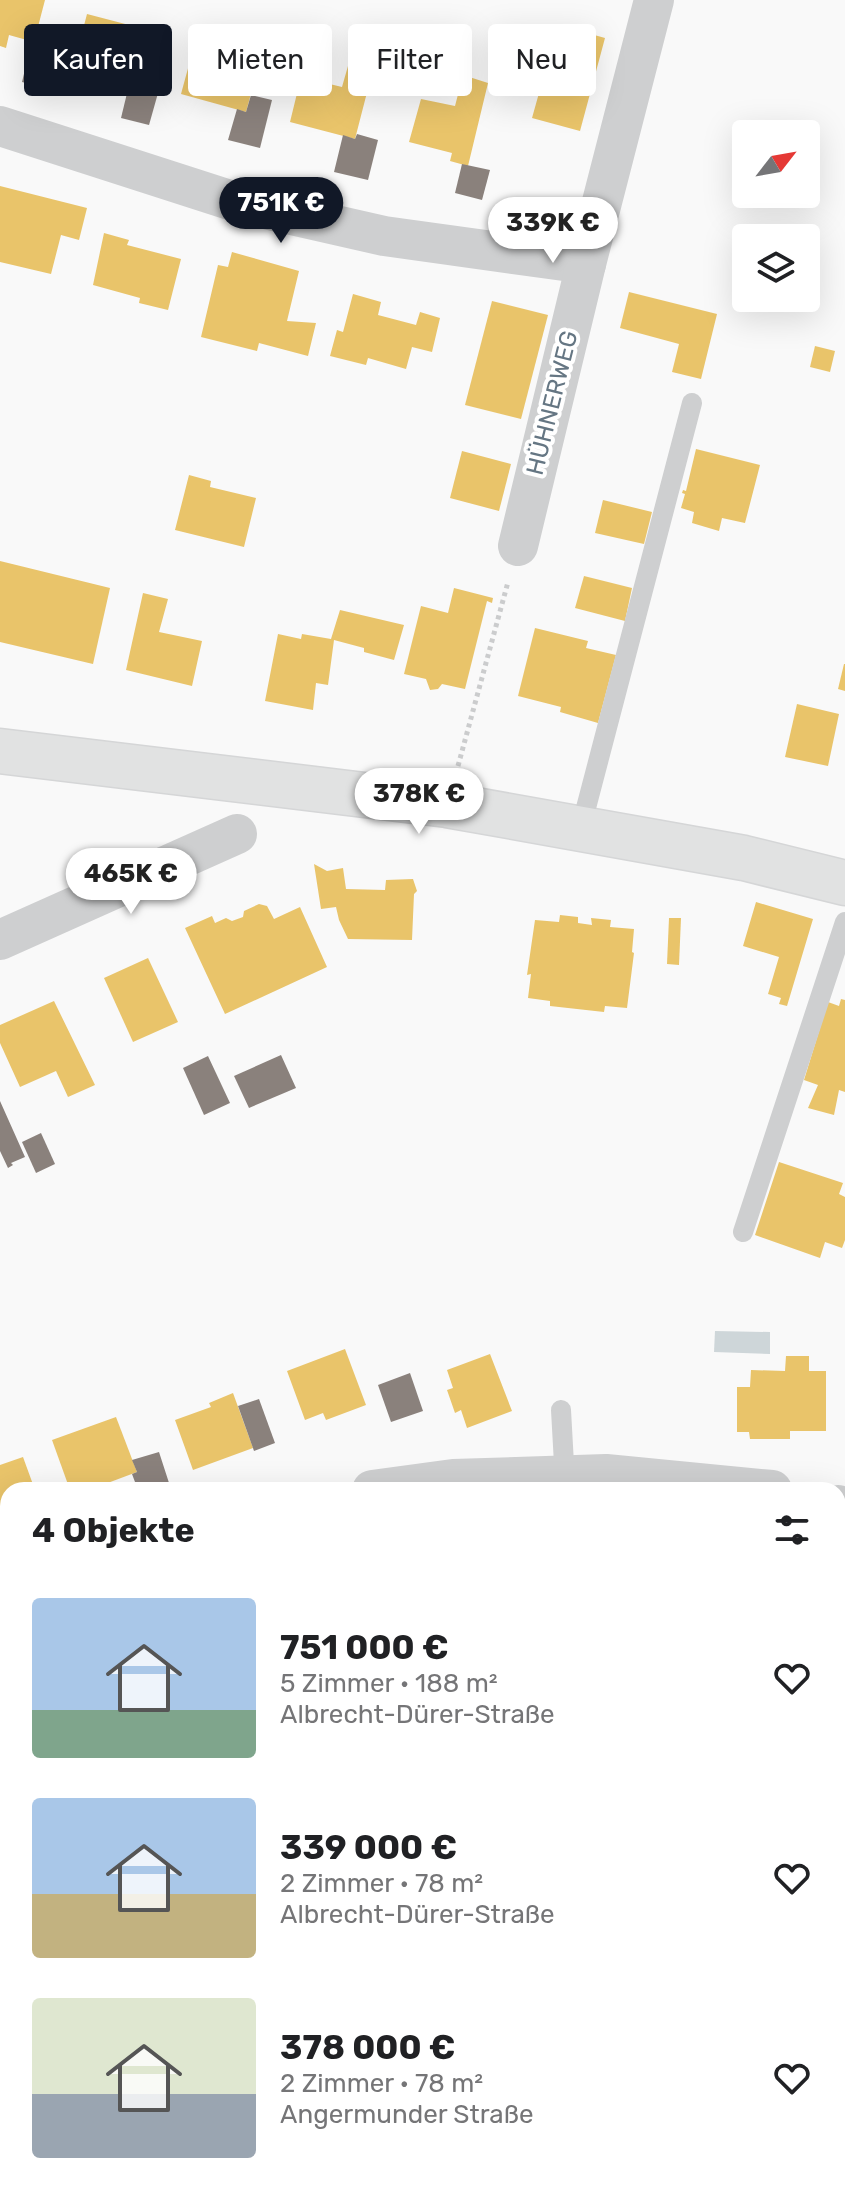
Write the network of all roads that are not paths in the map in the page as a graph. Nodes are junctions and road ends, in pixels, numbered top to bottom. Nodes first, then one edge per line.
1 (654, 0) edge
2 (0, 126) edge
3 (586, 264) junction
4 (692, 403) dead end
5 (518, 546) road end
6 (0, 751) edge
7 (581, 827) junction
8 (237, 834) dead end
9 (845, 883) edge
10 (845, 922) edge
11 (0, 940) edge
12 (743, 1232) dead end
13 (561, 1410) dead end
14 (431, 1482) edge
15 (537, 1482) edge
16 (565, 1482) edge
17 (570, 1482) edge
18 (676, 1482) edge

1 - 3 street, HÜHNERWEG
2 - 3 street
3 - 5 street, HÜHNERWEG
4 - 7 lane
6 - 7 main road
7 - 9 main road
8 - 11 street
10 - 12 lane
13 - 16 lane
14 - 15 street
17 - 18 street

